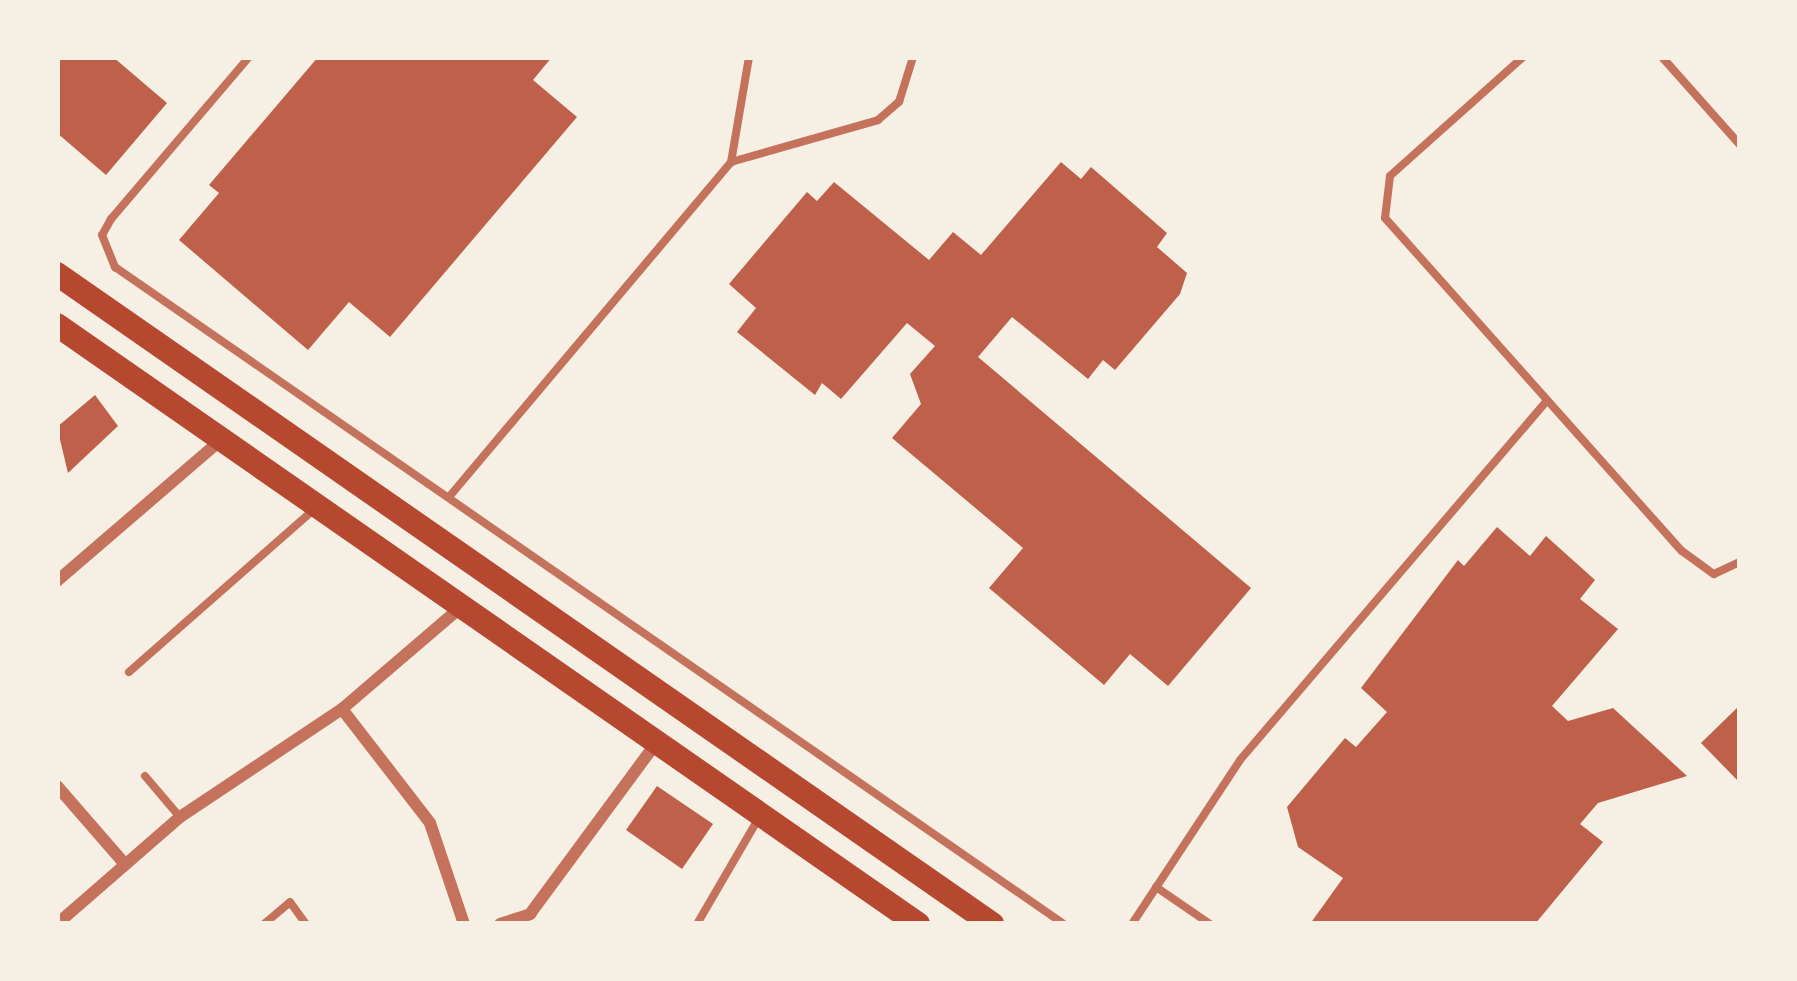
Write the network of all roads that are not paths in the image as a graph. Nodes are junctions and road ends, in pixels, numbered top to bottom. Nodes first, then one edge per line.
1 (249, 57) edge
2 (749, 57) edge
3 (914, 57) edge
4 (1523, 57) edge
5 (1662, 57) edge
6 (1740, 145) edge
7 (731, 162) junction
8 (57, 274) edge
9 (57, 325) edge
10 (1547, 401) junction
11 (220, 442) junction
12 (449, 497) junction
13 (318, 506) junction
14 (1740, 562) edge
15 (57, 581) edge
16 (466, 602) junction
17 (129, 672) dead end
18 (341, 709) junction
19 (658, 741) junction
20 (145, 776) dead end
21 (57, 786) edge
22 (762, 813) junction
23 (180, 817) junction
24 (124, 863) junction
25 (1156, 886) junction
26 (57, 924) edge
27 (265, 924) edge
28 (306, 924) edge
29 (464, 924) edge
30 (500, 924) edge
31 (698, 924) edge
32 (917, 924) edge
33 (992, 924) edge
34 (1064, 924) edge
35 (1132, 924) edge
36 (1210, 924) edge

1 - 12 lane
2 - 7 lane
3 - 7 lane
4 - 10 lane
5 - 6 lane
7 - 12 lane
8 - 33 highway
9 - 11 highway
10 - 14 lane
10 - 25 lane
11 - 13 highway
11 - 15 street
12 - 34 lane
13 - 16 highway
13 - 17 lane
16 - 18 street
16 - 19 highway
18 - 23 street
18 - 29 street
19 - 22 highway
19 - 30 street
20 - 23 lane
21 - 24 street
22 - 31 lane
22 - 32 highway
23 - 24 street
24 - 26 street
25 - 35 lane
25 - 36 lane
27 - 28 lane

